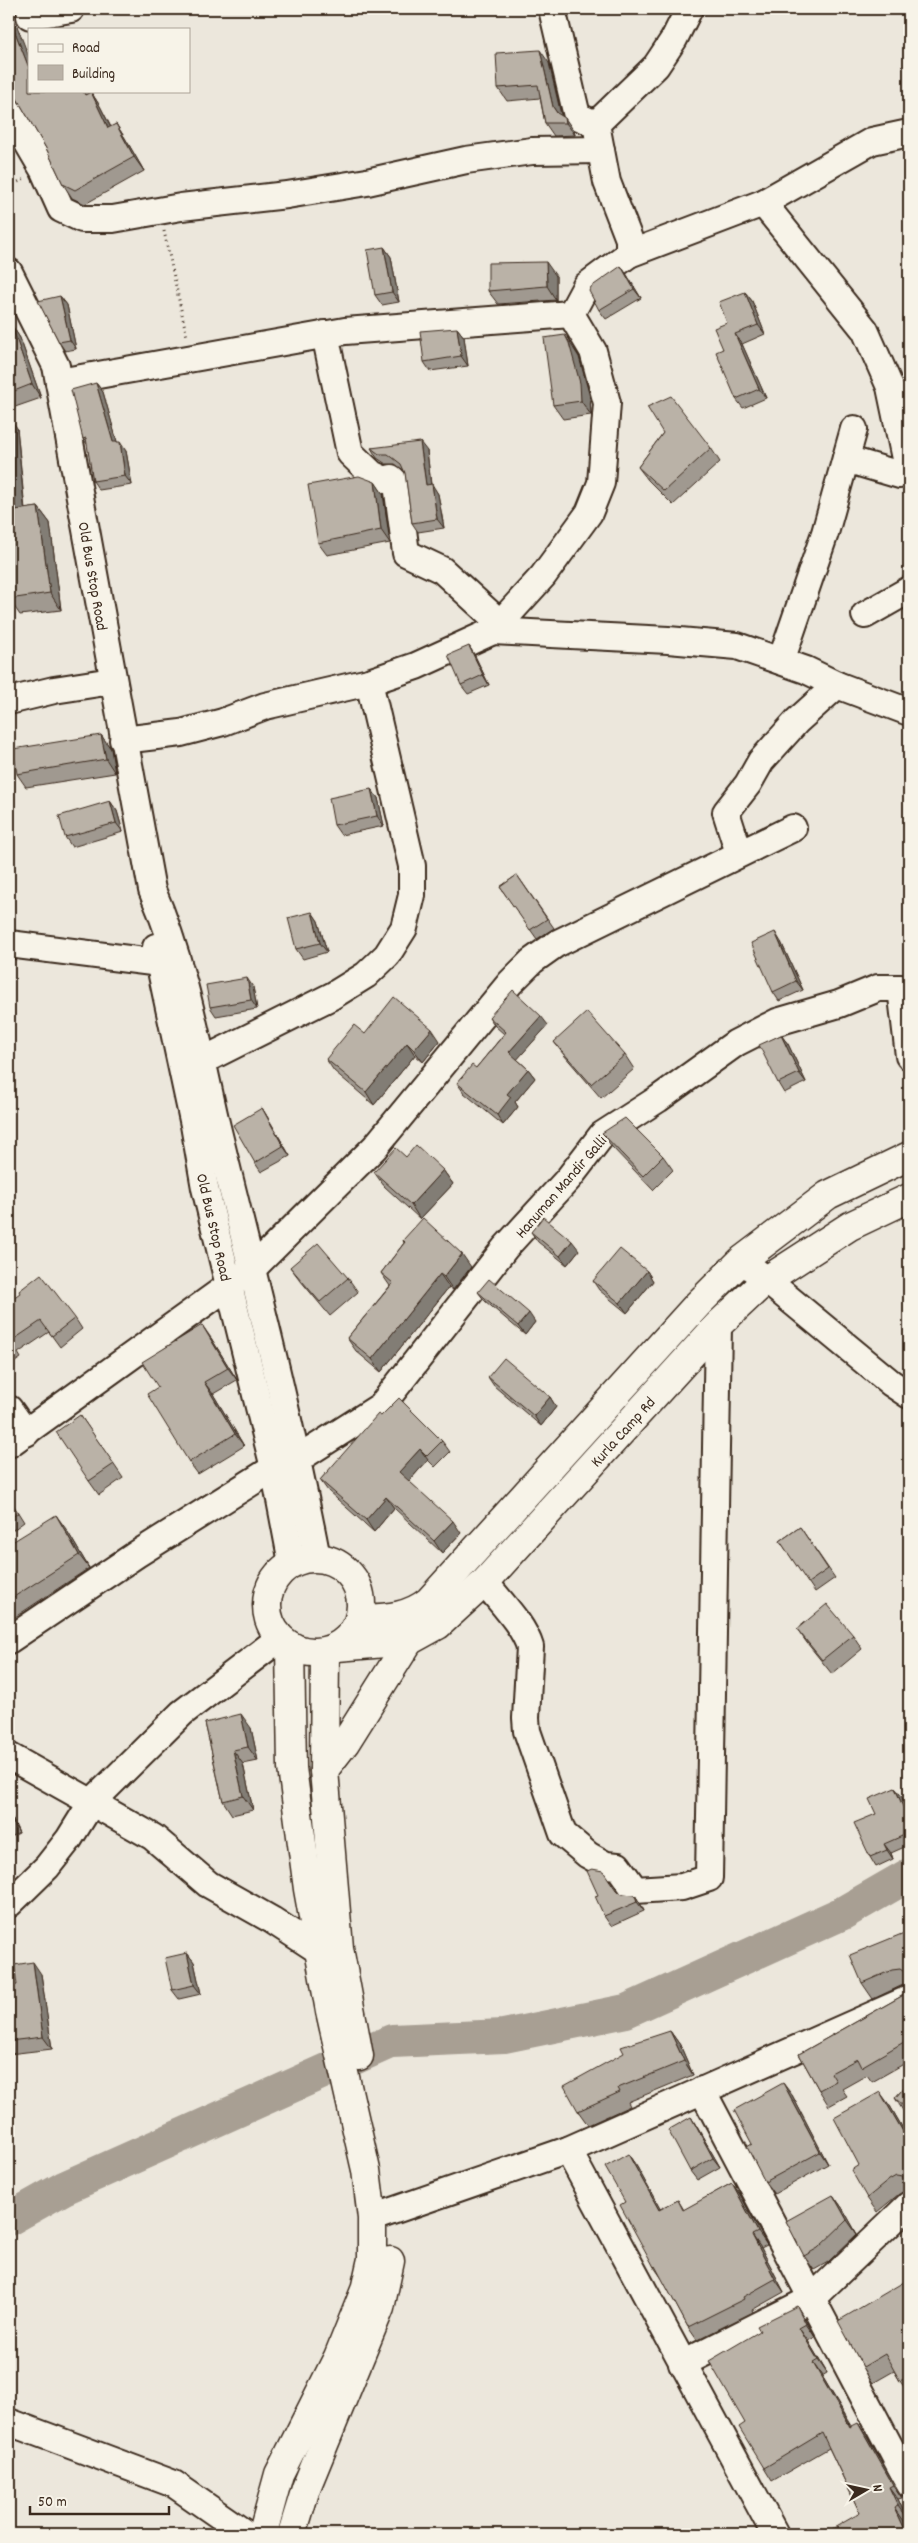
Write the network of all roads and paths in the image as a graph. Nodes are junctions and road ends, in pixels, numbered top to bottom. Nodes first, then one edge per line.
1 (70, 9) edge
2 (552, 9) edge
3 (689, 9) edge
4 (30, 16) dead end
5 (9, 112) edge
6 (596, 124) junction
7 (909, 133) edge
8 (601, 150) junction
9 (763, 203) junction
10 (160, 211) junction
11 (629, 254) junction
12 (9, 272) edge
13 (571, 314) junction
14 (325, 334) junction
15 (192, 358) junction
16 (60, 382) junction
17 (854, 429) dead end
18 (846, 459) junction
19 (907, 477) edge
20 (909, 590) edge
21 (865, 615) dead end
22 (497, 627) junction
23 (781, 661) junction
24 (112, 681) junction
25 (370, 682) junction
26 (837, 685) junction
27 (9, 701) edge
28 (909, 712) edge
29 (123, 740) junction
30 (793, 828) dead end
31 (739, 854) junction
32 (152, 890) junction
33 (9, 944) edge
34 (160, 964) junction
35 (909, 1056) edge
36 (204, 1060) junction
37 (205, 1124) junction
38 (909, 1156) edge
39 (909, 1198) edge
40 (742, 1260) junction
41 (252, 1269) junction
42 (765, 1281) junction
43 (229, 1285) junction
44 (718, 1326) junction
45 (909, 1395) edge
46 (9, 1409) edge
47 (18, 1438) edge
48 (298, 1459) junction
49 (274, 1468) junction
50 (304, 1560) junction
51 (485, 1582) junction
52 (360, 1619) junction
53 (9, 1640) edge
54 (409, 1641) junction
55 (285, 1642) junction
56 (331, 1650) junction
57 (9, 1756) edge
58 (324, 1770) junction
59 (92, 1802) junction
60 (12, 1901) edge
61 (328, 1949) junction
62 (909, 1999) edge
63 (702, 2090) junction
64 (568, 2150) junction
65 (909, 2205) edge
66 (381, 2216) junction
67 (811, 2299) junction
68 (682, 2364) junction
69 (9, 2422) edge
70 (902, 2447) edge
71 (909, 2483) edge
72 (246, 2534) edge
73 (265, 2534) edge
74 (292, 2534) edge
75 (775, 2534) edge

1 - 4 street
2 - 6 street
3 - 6 street
5 - 10 street
6 - 8 street
7 - 9 street
8 - 10 street
8 - 11 street
9 - 11 street
9 - 19 street
10 - 15 path
11 - 13 street
12 - 16 street, Old Bus Stop Road
13 - 14 street
13 - 22 street
14 - 15 street
14 - 22 street
15 - 16 street
16 - 24 street, Old Bus Stop Road
17 - 18 street
18 - 19 street
18 - 23 street
20 - 21 street
22 - 23 street
22 - 25 street
23 - 26 street
24 - 27 street
24 - 29 street, Old Bus Stop Road
25 - 29 street
25 - 36 street
26 - 28 street
26 - 31 street
29 - 32 street, Old Bus Stop Road
30 - 31 street
31 - 41 street
32 - 34 street, Old Bus Stop Road
32 - 36 street, Old Bus Stop Road
33 - 34 street
34 - 37 street, Old Bus Stop Road
35 - 48 street, Hanuman Mandir Galli
36 - 37 street, Old Bus Stop Road
37 - 41 street, Old Bus Stop Road
37 - 43 street, Old Bus Stop Road
38 - 40 main road, Kurla Camp Rd
39 - 42 main road, Kurla Camp Rd
40 - 42 street
40 - 52 main road, Kurla Camp Rd
41 - 43 street
41 - 48 street, Old Bus Stop Road
42 - 44 main road, Kurla Camp Rd
42 - 45 street
43 - 47 street
43 - 49 street, Old Bus Stop Road
44 - 51 main road, Kurla Camp Rd
44 - 51 street
46 - 47 street
48 - 49 street
48 - 50 street, Old Bus Stop Road
49 - 50 street, Old Bus Stop Road
49 - 53 street
50 - 52 main road
50 - 55 main road
51 - 54 main road, Kurla Camp Rd
52 - 56 main road
54 - 56 main road, Kurla Camp Rd
54 - 58 main road
55 - 56 main road, Kurla Camp Rd
55 - 59 street
55 - 61 main road
56 - 58 main road
57 - 59 street
58 - 61 main road
59 - 60 street
59 - 61 street
61 - 66 main road
62 - 63 street
63 - 64 street
63 - 67 street
64 - 66 street
64 - 68 street
65 - 67 street
66 - 73 main road
66 - 74 main road
67 - 68 street
67 - 70 street
68 - 75 street
69 - 72 street
70 - 71 street

